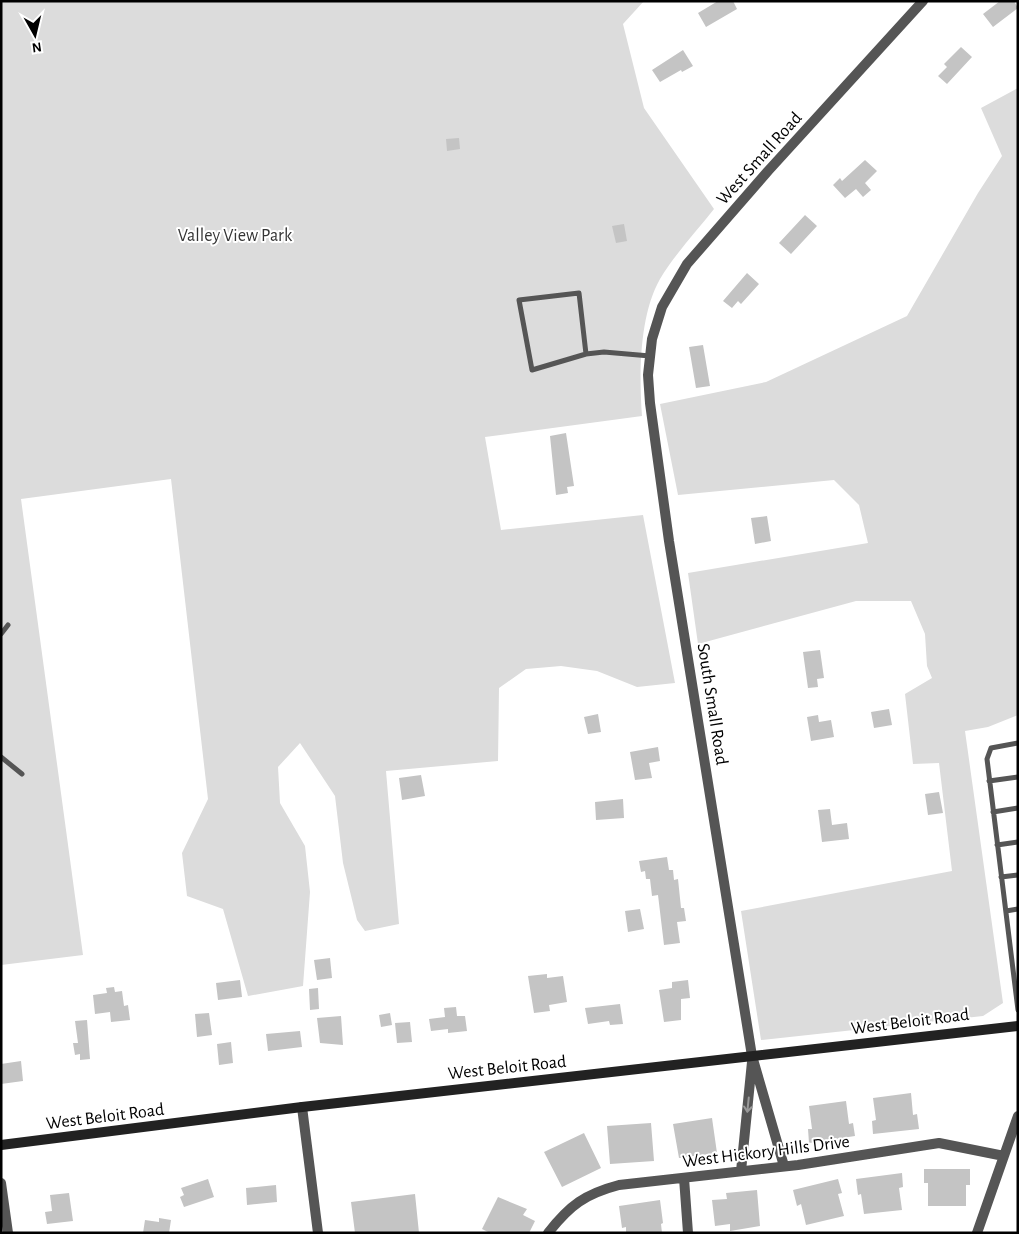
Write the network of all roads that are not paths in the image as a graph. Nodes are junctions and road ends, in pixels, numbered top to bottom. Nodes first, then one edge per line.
1 (924, 1) edge
2 (586, 354) junction
3 (650, 356) junction
4 (8, 625) dead end
5 (1, 634) edge
6 (1018, 743) edge
7 (1, 757) edge
8 (22, 774) dead end
9 (1018, 777) edge
10 (989, 781) junction
11 (1018, 808) edge
12 (993, 812) junction
13 (1018, 842) edge
14 (997, 844) junction
15 (1018, 875) edge
16 (1002, 877) junction
17 (1018, 909) edge
18 (1006, 911) junction
19 (1018, 943) edge
20 (1010, 944) junction
21 (1016, 970) edge
22 (1018, 1010) edge
23 (1018, 1026) edge
24 (752, 1056) junction
25 (302, 1107) junction
26 (1018, 1116) edge
27 (1, 1145) edge
28 (1004, 1156) junction
29 (784, 1166) junction
30 (741, 1171) junction
31 (684, 1178) junction
32 (1, 1183) edge
33 (8, 1233) edge
34 (317, 1233) edge
35 (548, 1233) edge
36 (688, 1233) edge
37 (977, 1233) edge

1 - 3 street, West Small Road
2 - 2 lane
2 - 3 lane
3 - 24 street, South Small Road
4 - 5 lane
6 - 10 lane
7 - 8 lane
9 - 10 lane
10 - 12 lane
11 - 12 lane
12 - 14 lane
13 - 14 lane
14 - 16 lane
15 - 16 lane
16 - 18 lane
17 - 18 lane
18 - 20 lane
19 - 20 lane
20 - 21 lane
21 - 22 lane
23 - 24 main road, West Beloit Road
24 - 25 main road, West Beloit Road
24 - 29 street
24 -> 30 street
25 - 27 main road, West Beloit Road
25 - 34 street
26 - 28 street
28 - 29 street, West Hickory Hills Drive
28 - 37 street
29 - 30 street, West Hickory Hills Drive
30 - 31 street, West Hickory Hills Drive
31 - 35 street, West Hickory Hills Drive
31 - 36 street
32 - 33 street

